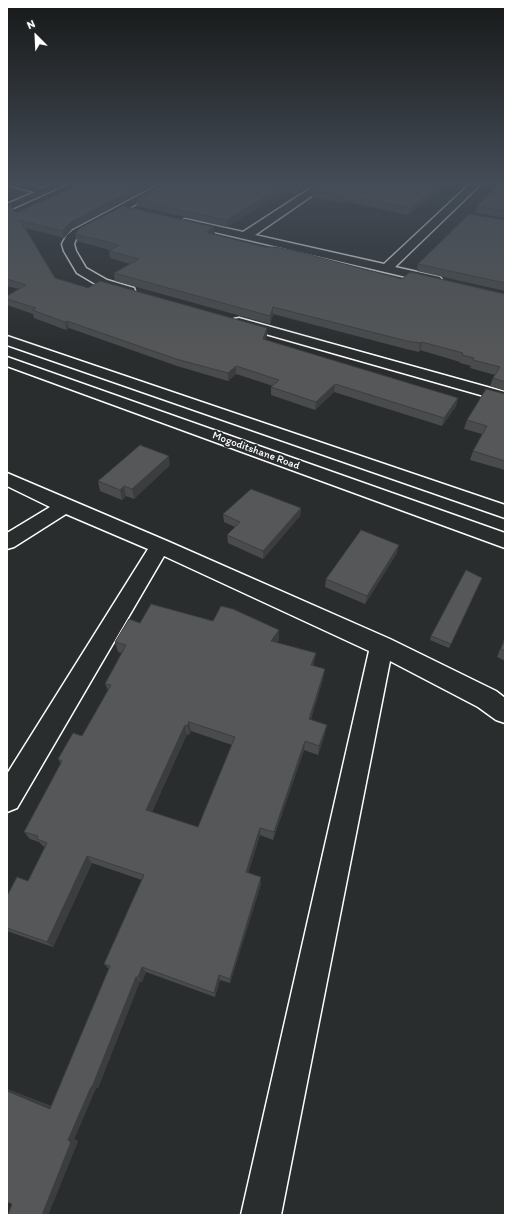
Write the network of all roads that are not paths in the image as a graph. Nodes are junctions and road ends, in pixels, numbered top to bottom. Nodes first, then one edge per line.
1 (70, 239) edge
2 (258, 239) edge
3 (417, 239) edge
4 (386, 269) junction
5 (445, 283) edge
6 (141, 294) edge
7 (224, 318) edge
8 (7, 340) edge
9 (7, 361) edge
10 (505, 397) edge
11 (7, 479) edge
12 (65, 506) junction
13 (505, 512) edge
14 (505, 541) edge
15 (7, 542) edge
16 (160, 546) junction
17 (382, 646) junction
18 (505, 712) edge
19 (7, 799) edge
20 (261, 1215) edge

1 - 6 street
2 - 4 street
3 - 4 street
4 - 5 street
7 - 10 street
8 - 13 street, Mogoditshane Road
9 - 14 street, Mogoditshane Road
11 - 12 street
12 - 15 street
12 - 16 street
16 - 17 street
16 - 19 street
17 - 18 street
17 - 20 street

